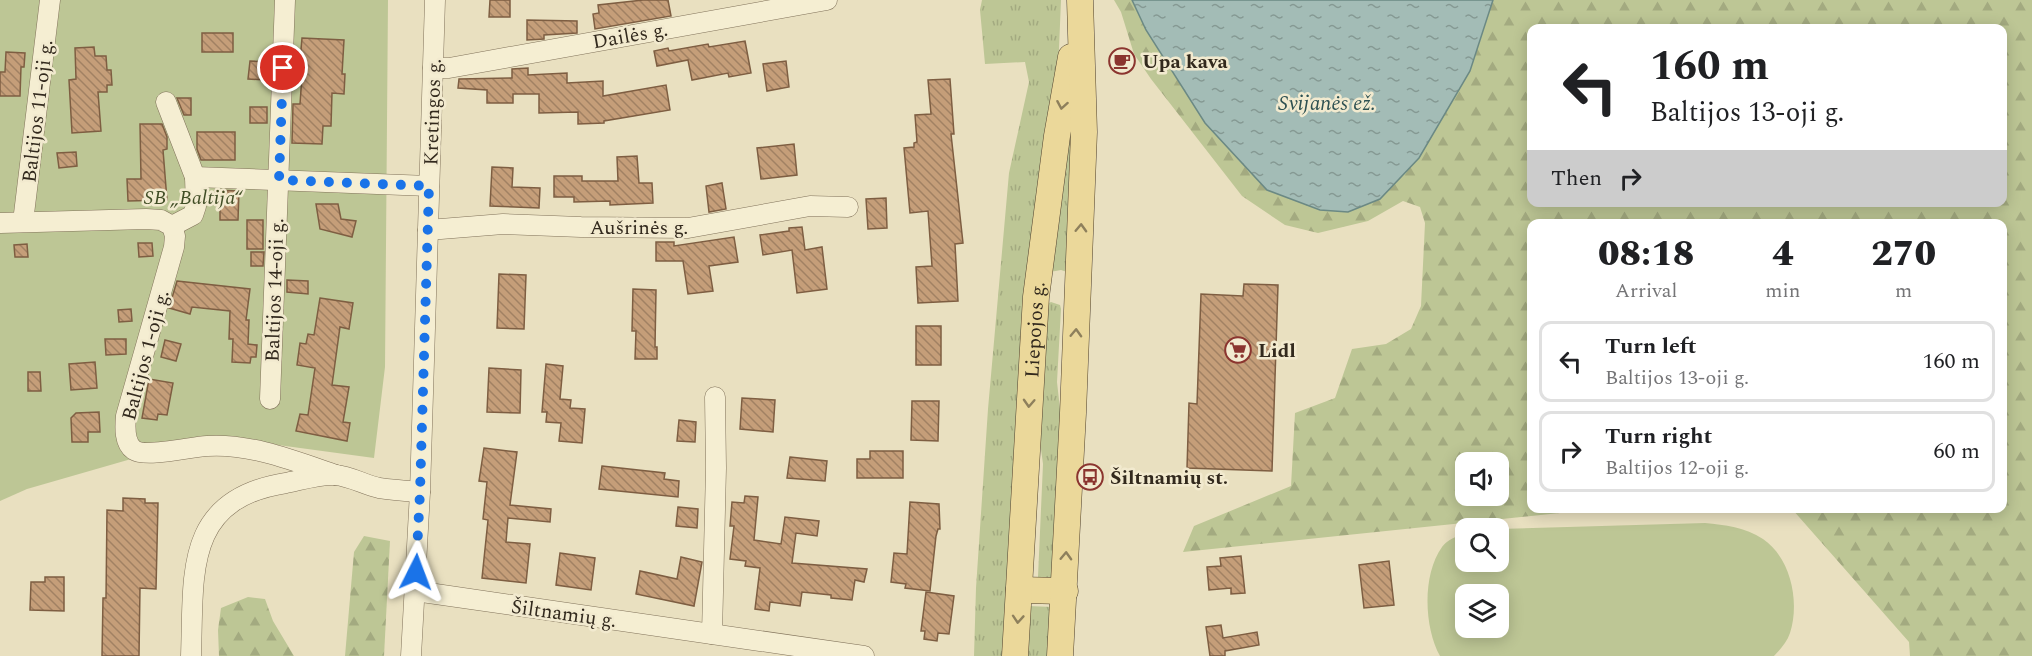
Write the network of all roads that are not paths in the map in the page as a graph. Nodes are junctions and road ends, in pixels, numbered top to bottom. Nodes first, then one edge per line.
1 (50, 0) edge
2 (285, 0) edge
3 (435, 0) edge
4 (827, 0) edge
5 (1080, 3) edge
6 (433, 68) junction
7 (166, 102) dead end
8 (195, 177) junction
9 (279, 180) junction
10 (429, 186) junction
11 (848, 207) dead end
12 (23, 222) junction
13 (1, 226) edge
14 (172, 226) junction
15 (428, 230) junction
16 (1036, 297) junction
17 (1078, 300) junction
18 (715, 397) dead end
19 (270, 399) dead end
20 (336, 475) junction
21 (420, 492) junction
22 (1019, 590) junction
23 (415, 591) junction
24 (1065, 591) junction
25 (712, 634) junction
26 (191, 656) edge
27 (411, 656) edge
28 (864, 656) edge
29 (1015, 656) edge
30 (1060, 656) edge

1 - 12 street, Baltijos 11-oji g.
2 - 9 street, Baltijos 14-oji g.
3 - 6 street, Kretingos g.
4 - 6 street, Dailės g.
5 -> 16 main road, Liepojos g.
17 -> 5 main road, Liepojos g.
6 - 10 street, Kretingos g.
7 - 8 street
8 - 9 street
8 - 14 street
9 - 10 street
9 - 19 street, Baltijos 14-oji g.
10 - 15 street, Kretingos g.
11 - 15 street, Aušrinės g.
12 - 13 street
12 - 14 street
14 - 20 street, Baltijos 1-oji g.
15 - 21 street, Kretingos g.
16 - 17 main road
16 -> 22 main road, Liepojos g.
24 -> 17 main road, Liepojos g.
18 - 25 street
20 - 21 street
20 - 26 street
21 - 23 street, Kretingos g.
22 - 24 main road
22 -> 29 main road, Liepojos g.
23 - 25 street, Šiltnamių g.
23 - 27 street, Kretingos g.
24 - 30 main road, Liepojos g.
25 - 28 street, Šiltnamių g.

